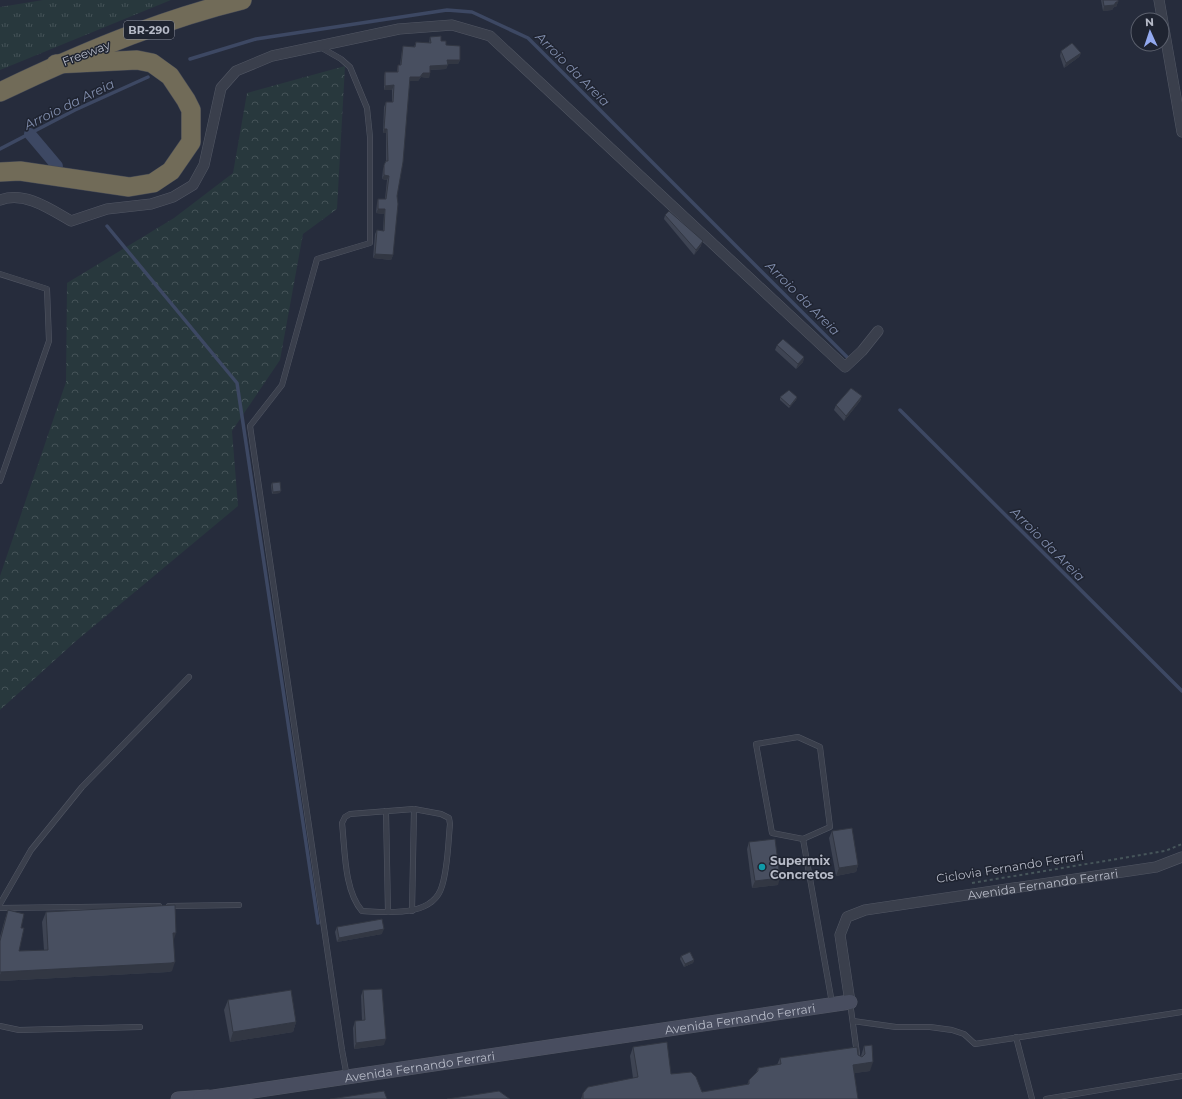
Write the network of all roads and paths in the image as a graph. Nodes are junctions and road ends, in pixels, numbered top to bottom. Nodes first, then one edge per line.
1 (242, 0) edge
2 (1159, 0) edge
3 (317, 45) junction
4 (56, 64) junction
5 (0, 92) edge
6 (1182, 132) edge
7 (0, 172) edge
8 (0, 200) edge
9 (0, 274) edge
10 (878, 332) dead end
11 (0, 481) edge
12 (190, 677) dead end
13 (414, 809) junction
14 (386, 811) junction
15 (803, 839) junction
16 (1182, 844) edge
17 (1182, 857) edge
18 (971, 883) dead end
19 (0, 904) edge
20 (239, 905) dead end
21 (0, 908) edge
22 (412, 911) junction
23 (388, 912) junction
24 (850, 1002) junction
25 (833, 1004) junction
26 (1182, 1012) edge
27 (853, 1021) junction
28 (0, 1026) edge
29 (140, 1027) dead end
30 (1016, 1037) junction
31 (858, 1062) edge
32 (1182, 1076) edge
33 (348, 1078) junction
34 (204, 1098) edge
35 (178, 1099) edge
36 (1032, 1099) edge
37 (1046, 1099) edge

1 - 4 highway, Freeway / BR-290
2 - 6 street
3 - 8 street
3 - 10 street
3 - 33 lane
4 - 5 highway, Freeway / BR-290
4 - 7 highway
9 - 11 lane
12 - 19 lane
13 - 14 lane
13 - 22 lane
13 - 22 lane
14 - 23 lane
14 - 23 lane
15 - 15 lane
15 - 25 lane
16 - 18 path, Ciclovia Fernando Ferrari
17 - 24 street, Avenida Fernando Ferrari
20 - 21 lane
22 - 23 lane
24 - 25 street, Avenida Fernando Ferrari
24 - 27 lane
25 - 33 street, Avenida Fernando Ferrari
26 - 30 lane
27 - 30 lane
27 - 31 lane
28 - 29 lane
30 - 36 lane
32 - 37 lane
33 - 34 street, Avenida Fernando Ferrari
34 - 35 street, Avenida Fernando Ferrari

